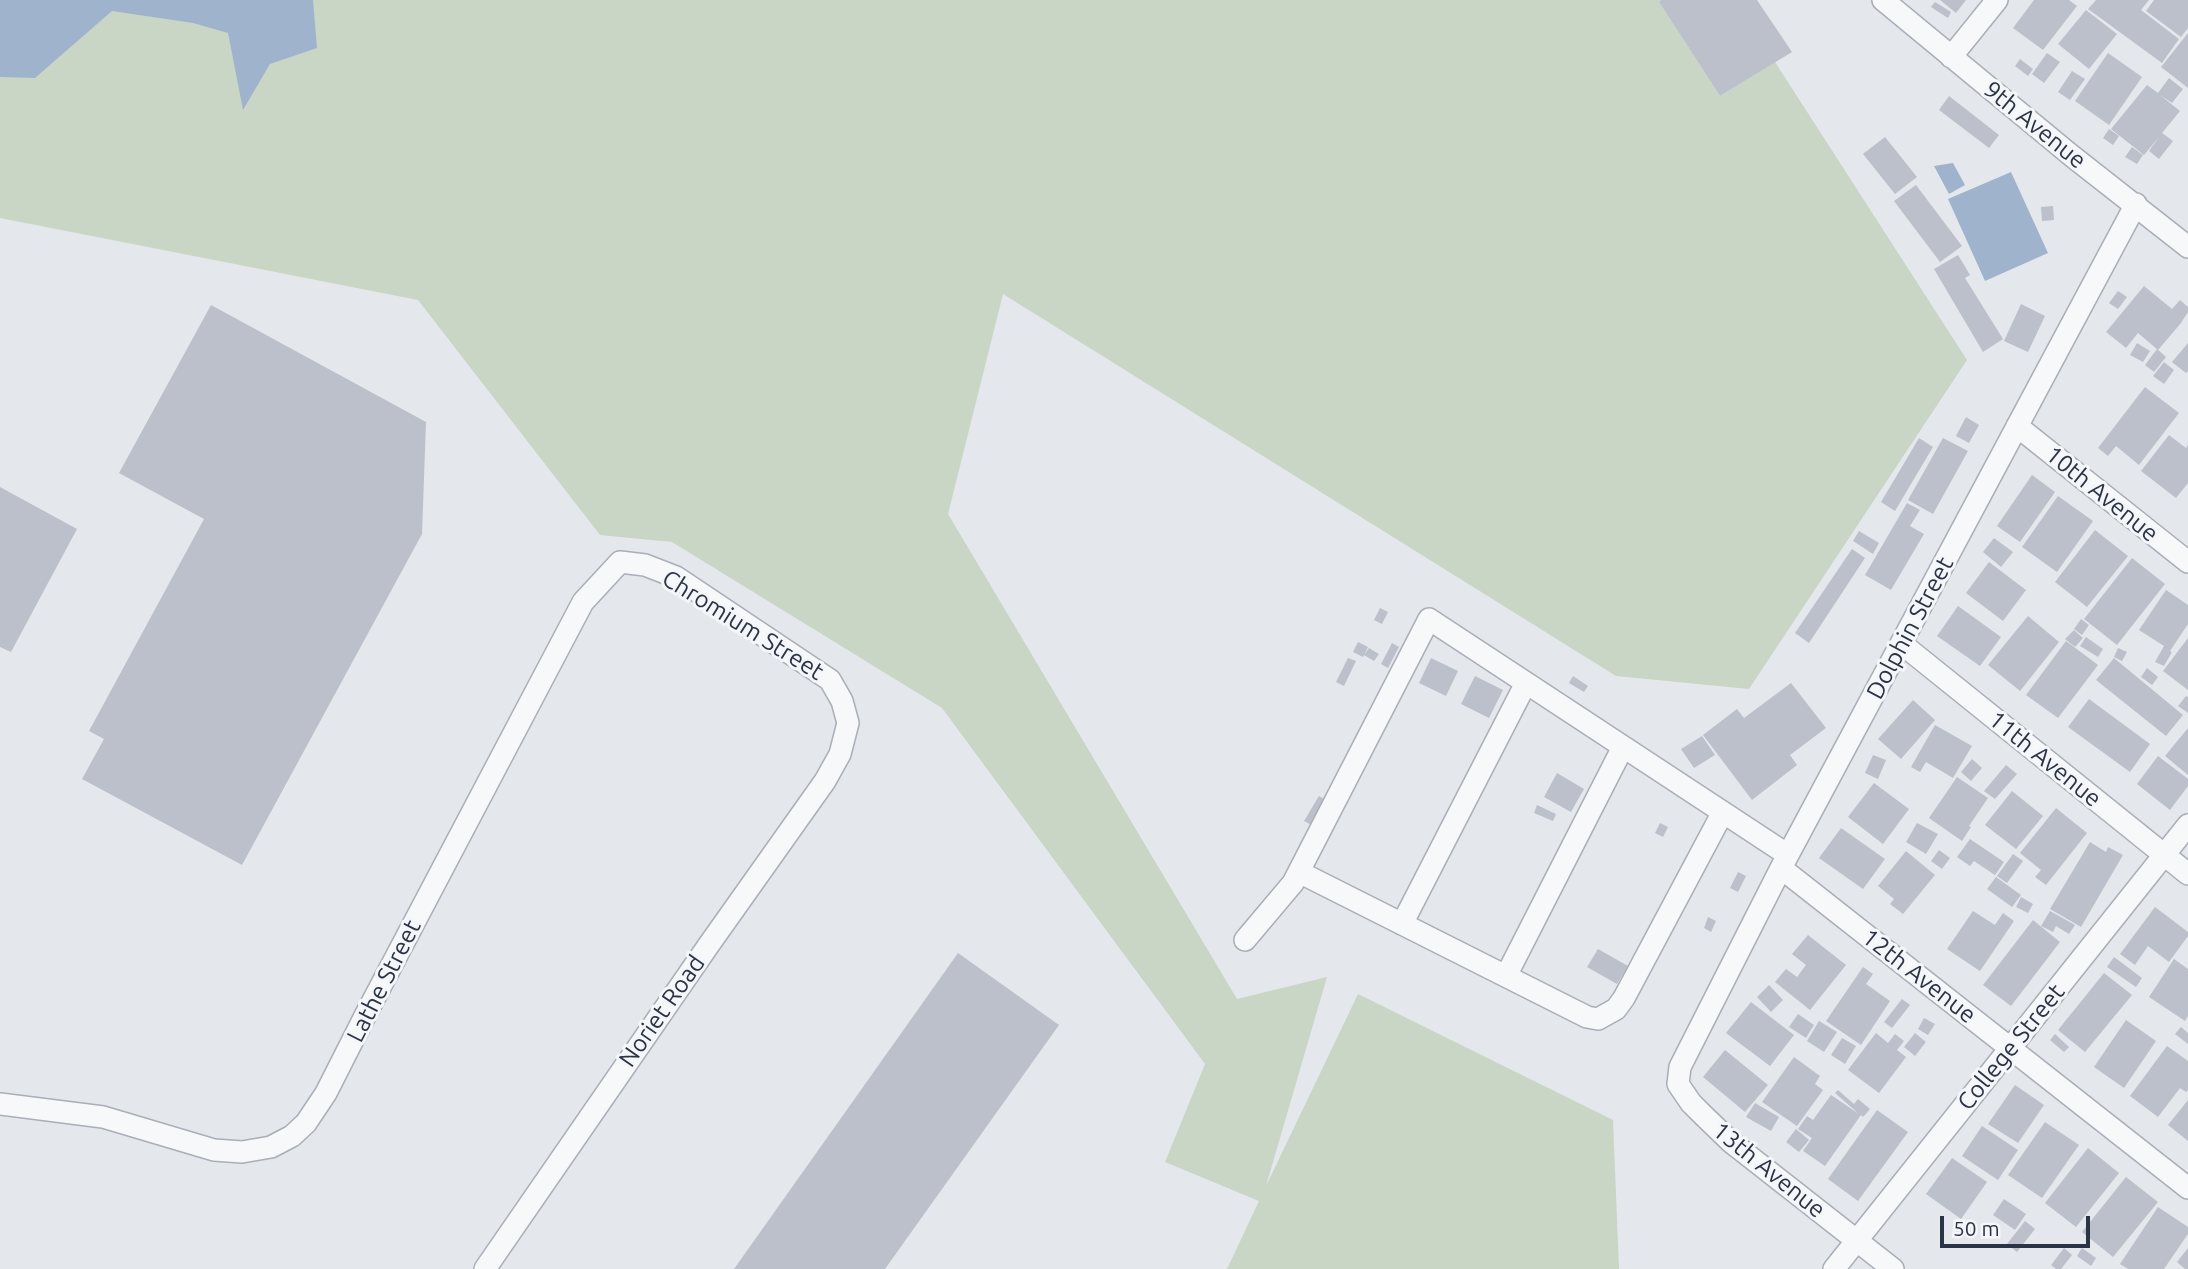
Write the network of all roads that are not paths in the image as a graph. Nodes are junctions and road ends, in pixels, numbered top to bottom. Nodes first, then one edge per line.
1 (1883, 0) edge
2 (1997, 0) edge
3 (1951, 57) junction
4 (2136, 204) junction
5 (2188, 247) edge
6 (2017, 426) junction
7 (620, 562) joint
8 (2188, 562) edge
9 (1902, 644) junction
10 (1526, 682) junction
11 (1623, 747) junction
12 (840, 754) joint
13 (1723, 812) junction
14 (2188, 825) edge
15 (2165, 855) junction
16 (1785, 862) junction
17 (1299, 872) junction
18 (2188, 874) edge
19 (1402, 923) junction
20 (1245, 940) dead end
21 (1506, 976) junction
22 (2010, 1048) junction
23 (1687, 1053) joint
24 (0, 1104) edge
25 (2188, 1188) edge
26 (1856, 1241) junction
27 (485, 1269) edge
28 (1833, 1269) edge
29 (1893, 1269) edge

1 - 3 street, 9th Avenue
2 - 3 street
3 - 4 street, 9th Avenue
4 - 5 street, 9th Avenue
4 - 6 street, Dolphin Street
6 - 8 street, 10th Avenue
6 - 9 street, Dolphin Street
7 - 12 street, Chromium Street
7 - 24 street, Lathe Street
9 - 15 street, 11th Avenue
9 - 16 street, Dolphin Street
10 - 11 street, 12th Avenue
10 - 17 street, 12th Avenue
10 - 19 street
11 - 13 street, 12th Avenue
11 - 21 street
12 - 27 street, Noriet Road
13 - 16 street, 12th Avenue
13 - 21 street
14 - 15 street, College Street
15 - 18 street, 11th Avenue
15 - 22 street, College Street
16 - 22 street, 12th Avenue
16 - 23 street, Dolphin Street
17 - 19 street
17 - 20 street
19 - 21 street
22 - 25 street, 12th Avenue
22 - 26 street, College Street
23 - 26 street, 13th Avenue
26 - 28 street, College Street
26 - 29 street, 13th Avenue

